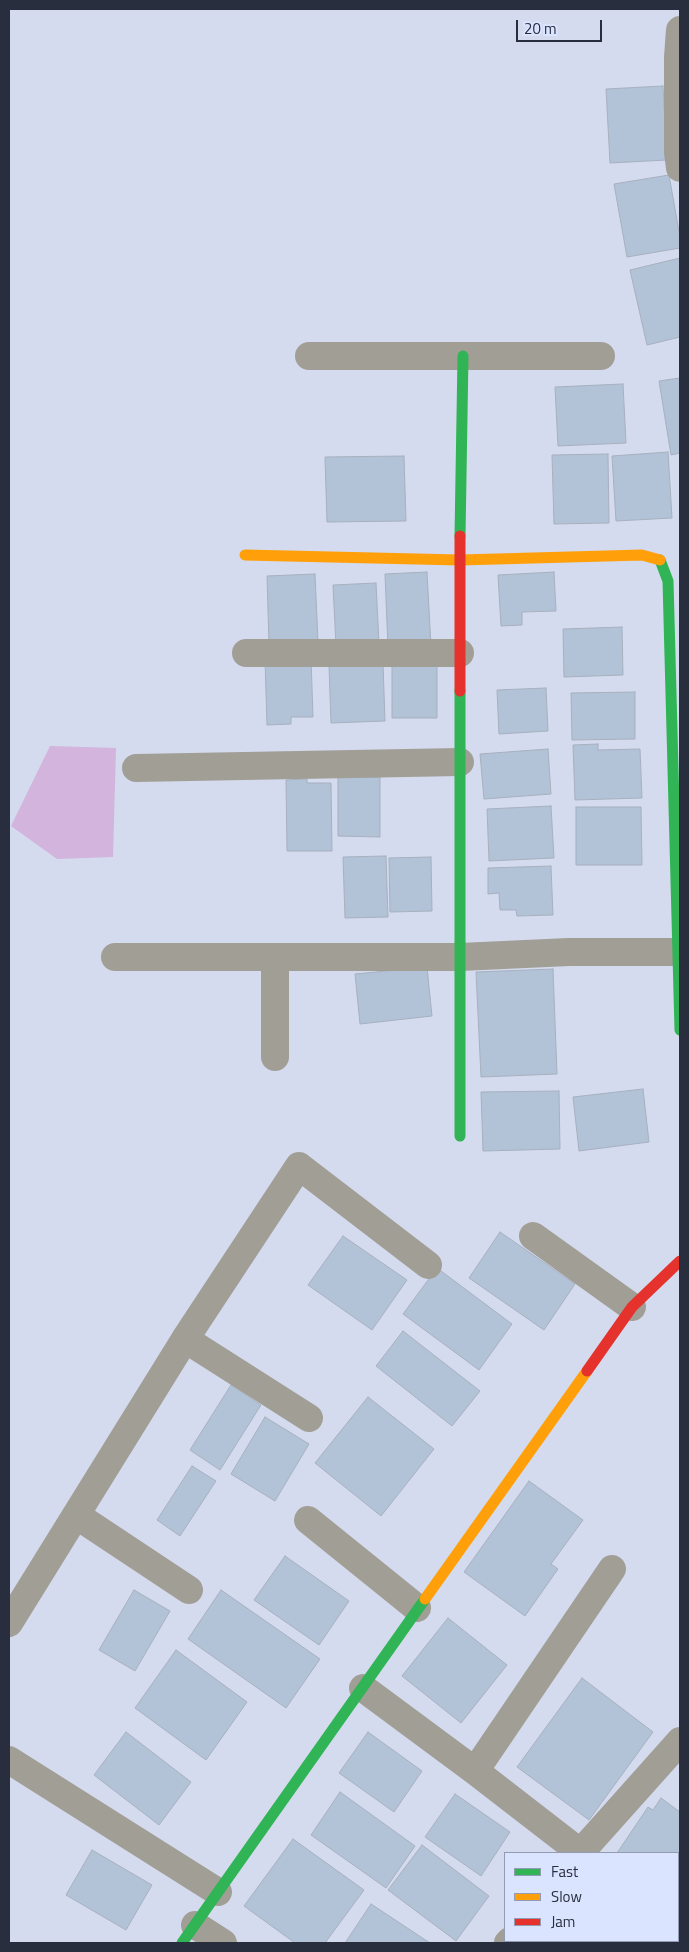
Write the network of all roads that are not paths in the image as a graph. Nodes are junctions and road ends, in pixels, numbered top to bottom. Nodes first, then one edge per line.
1 (680, 30) edge
2 (679, 55) edge
3 (680, 168) edge
4 (309, 356) dead end
5 (462, 356) junction
6 (600, 356) dead end
7 (245, 555) dead end
8 (460, 560) junction
9 (246, 653) dead end
10 (460, 653) junction
11 (460, 762) junction
12 (136, 768) dead end
13 (677, 952) junction
14 (460, 956) junction
15 (115, 957) dead end
16 (274, 957) junction
17 (680, 1030) edge
18 (274, 1057) dead end
19 (460, 1136) dead end
20 (534, 1236) dead end
21 (680, 1261) edge
22 (428, 1265) dead end
23 (632, 1307) junction
24 (185, 1339) junction
25 (309, 1418) dead end
26 (76, 1515) junction
27 (308, 1520) dead end
28 (612, 1569) dead end
29 (189, 1590) dead end
30 (417, 1608) junction
31 (9, 1622) edge
32 (363, 1688) junction
33 (680, 1741) edge
34 (9, 1760) edge
35 (475, 1770) junction
36 (579, 1852) edge
37 (581, 1852) edge
38 (218, 1892) junction
39 (188, 1934) edge
40 (223, 1943) edge

1 - 2 street
2 - 3 street
4 - 5 street
5 - 6 street
5 - 8 street
7 - 8 street
8 - 10 street
8 - 13 street
9 - 10 street
10 - 11 street
11 - 12 street
11 - 14 street
13 - 14 street
13 - 17 street
14 - 16 street
14 - 19 street
15 - 16 street
16 - 18 street
20 - 23 street
21 - 23 street
22 - 24 street
23 - 30 street
24 - 25 street
24 - 26 street
26 - 29 street
26 - 31 street
27 - 30 street
28 - 35 street
30 - 32 street
32 - 35 street
32 - 38 street
33 - 37 street
34 - 38 street
35 - 36 street
38 - 39 street
39 - 40 street

